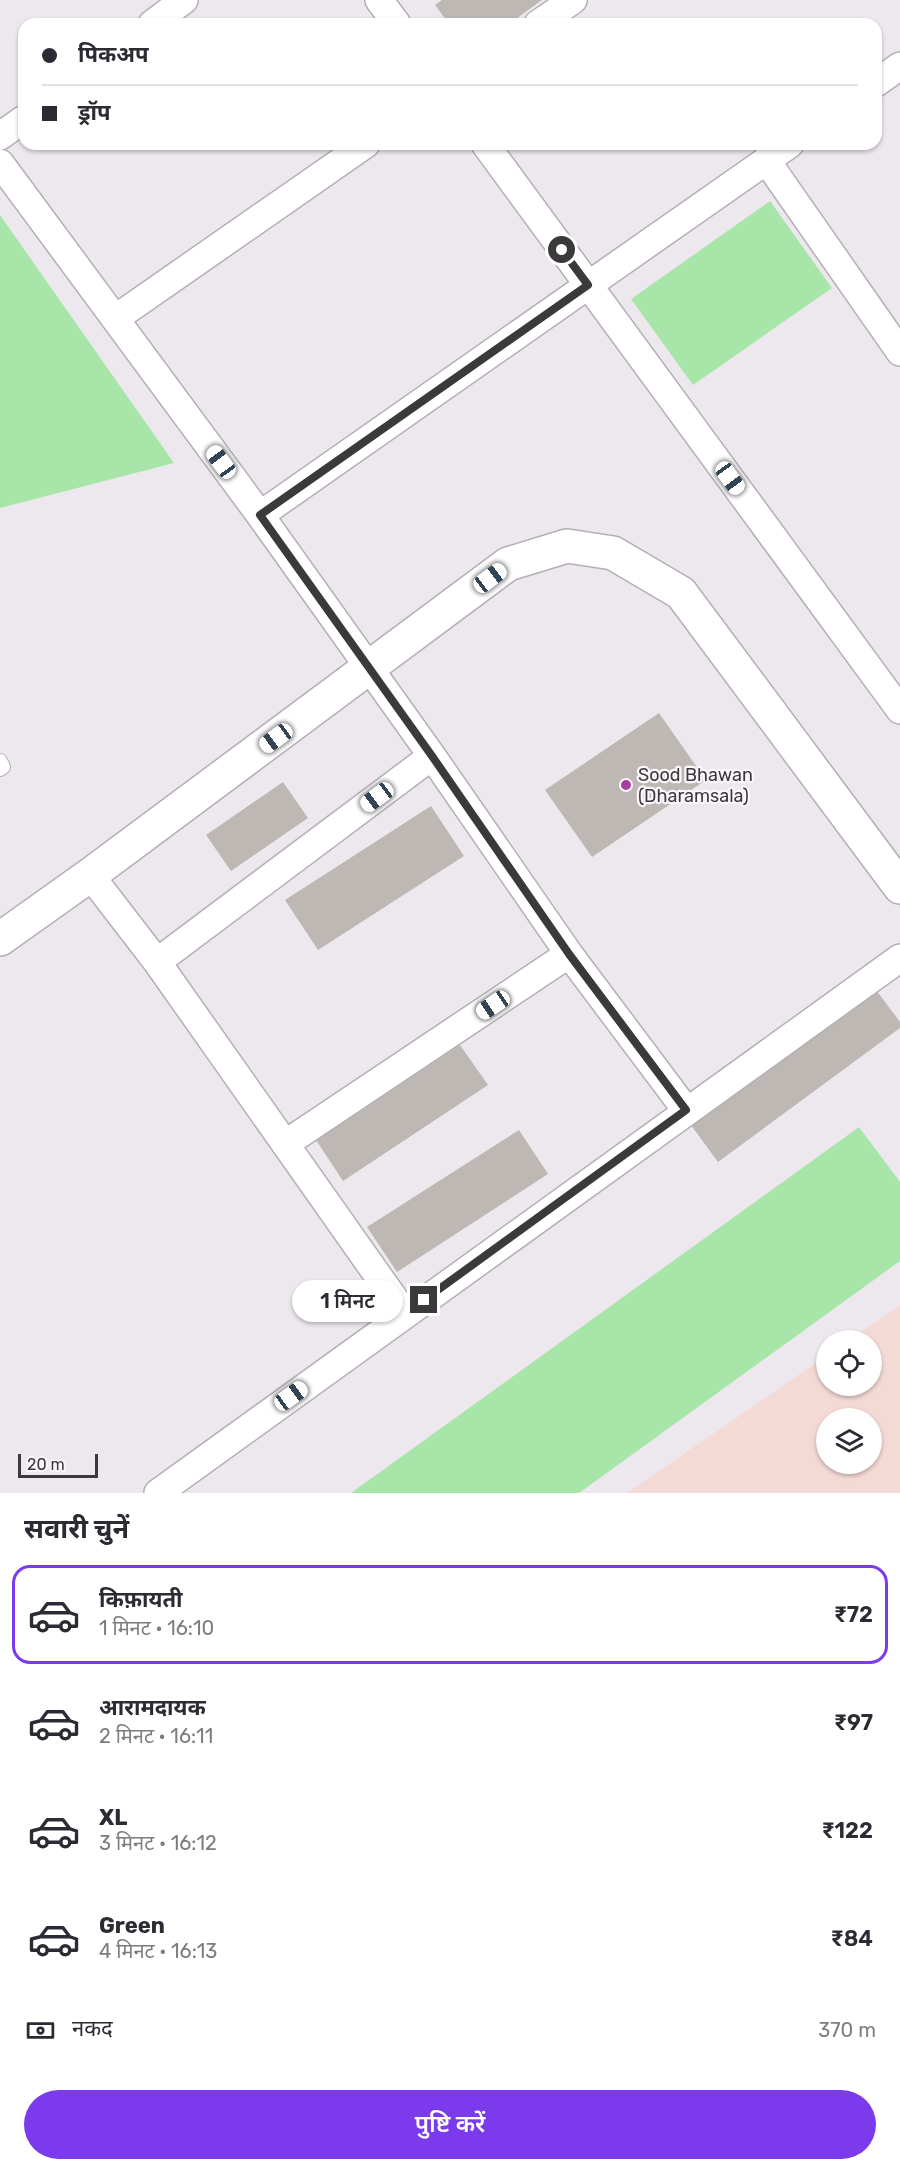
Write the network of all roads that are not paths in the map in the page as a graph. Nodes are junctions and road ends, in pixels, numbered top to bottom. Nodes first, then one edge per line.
1 (184, 0) edge
2 (379, 0) edge
3 (573, 0) edge
4 (160, 18) edge
5 (392, 18) edge
6 (547, 18) edge
7 (900, 66) edge
8 (882, 79) edge
9 (18, 122) edge
10 (0, 136) edge
11 (357, 150) edge
12 (488, 150) edge
13 (780, 150) edge
14 (766, 160) junction
15 (0, 163) edge
16 (588, 285) junction
17 (116, 318) junction
18 (895, 335) edge
19 (260, 515) junction
20 (369, 669) junction
21 (900, 710) edge
22 (432, 756) junction
23 (0, 760) edge
24 (0, 769) edge
25 (90, 875) junction
26 (900, 887) edge
27 (3, 931) edge
28 (569, 954) junction
29 (900, 958) edge
30 (157, 962) junction
31 (686, 1110) junction
32 (285, 1144) junction
33 (405, 1314) junction
34 (158, 1493) edge

1 - 4 street
2 - 5 street
3 - 6 street
7 - 8 street
9 - 10 street
11 - 17 street
12 - 16 street
13 - 14 street
14 - 16 street
14 - 18 street
15 - 17 street
16 - 19 street
16 - 21 street
17 - 19 street
19 - 20 street
20 - 22 street
20 - 25 street
20 - 26 street
22 - 28 street
22 - 30 street
23 - 24 lane
25 - 27 street
25 - 30 street
28 - 31 street
28 - 32 street
29 - 31 street
30 - 32 street
31 - 33 street
32 - 33 street
33 - 34 street

